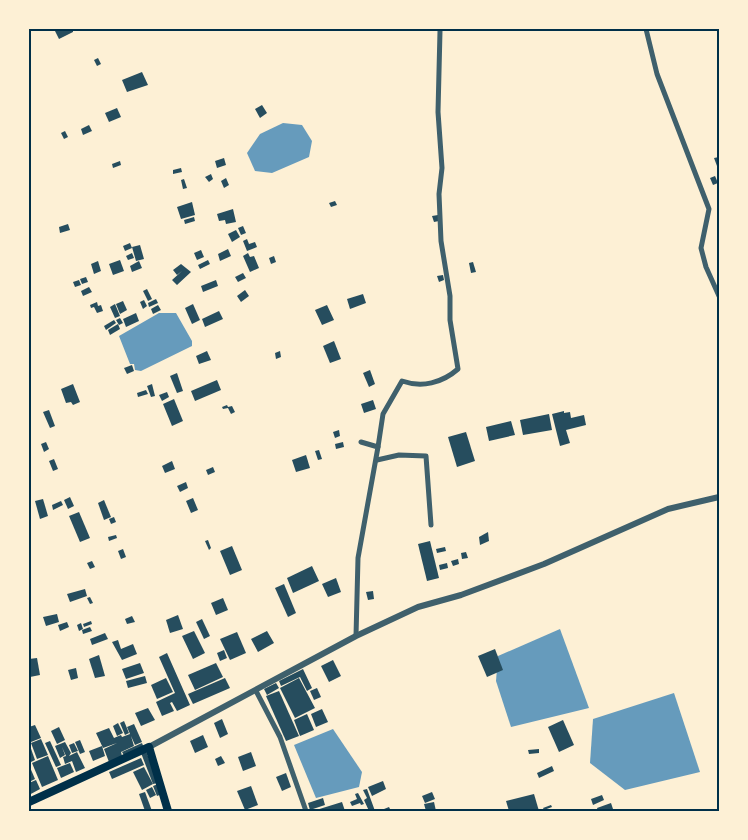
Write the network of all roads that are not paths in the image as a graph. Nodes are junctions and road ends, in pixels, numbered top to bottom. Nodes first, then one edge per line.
1 (646, 29) edge
2 (440, 31) dead end
3 (719, 296) edge
4 (361, 442) dead end
5 (378, 447) junction
6 (377, 460) junction
7 (719, 497) edge
8 (431, 525) dead end
9 (356, 636) junction
10 (256, 691) junction
11 (148, 747) junction
12 (29, 802) edge
13 (168, 811) edge
14 (306, 811) edge

1 - 3 street
2 - 5 street
4 - 5 street
5 - 6 street
6 - 8 street
6 - 9 street
7 - 9 street
9 - 10 street
10 - 11 street
10 - 14 street
11 - 12 main road
11 - 13 main road

